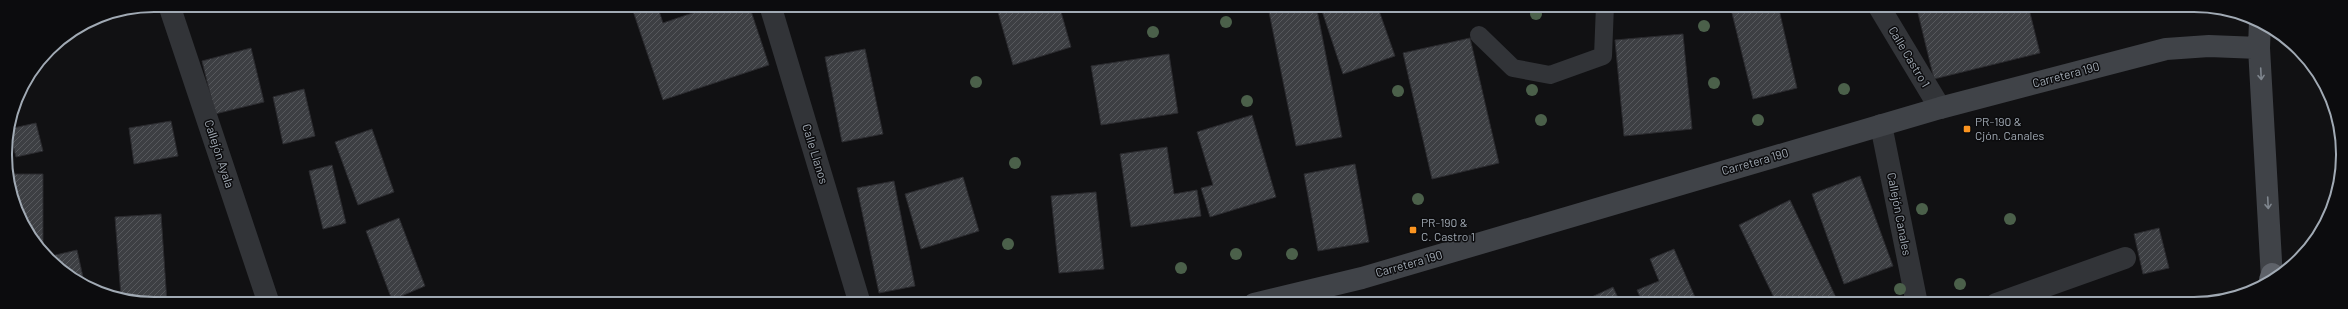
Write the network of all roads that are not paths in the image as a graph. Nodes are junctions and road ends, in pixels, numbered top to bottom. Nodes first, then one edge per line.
1 (171, 12) edge
2 (772, 12) edge
3 (1604, 12) edge
4 (1882, 12) edge
5 (2260, 28) edge
6 (1479, 35) dead end
7 (2260, 48) junction
8 (1940, 108) junction
9 (1881, 125) junction
10 (2125, 258) dead end
11 (2271, 274) edge
12 (267, 297) edge
13 (858, 297) edge
14 (1283, 297) edge
15 (1916, 297) edge
16 (2016, 297) edge

1 - 12 street, Callejón Ayala
2 - 13 street, Calle Llanos
3 - 6 lane
4 - 8 street, Calle Castro 1
5 - 7 street
7 - 8 street, Carretera 190
7 -> 11 street
8 - 9 street, Carretera 190
9 - 14 street, Carretera 190
9 - 15 street, Callejón Canales
10 - 16 street

